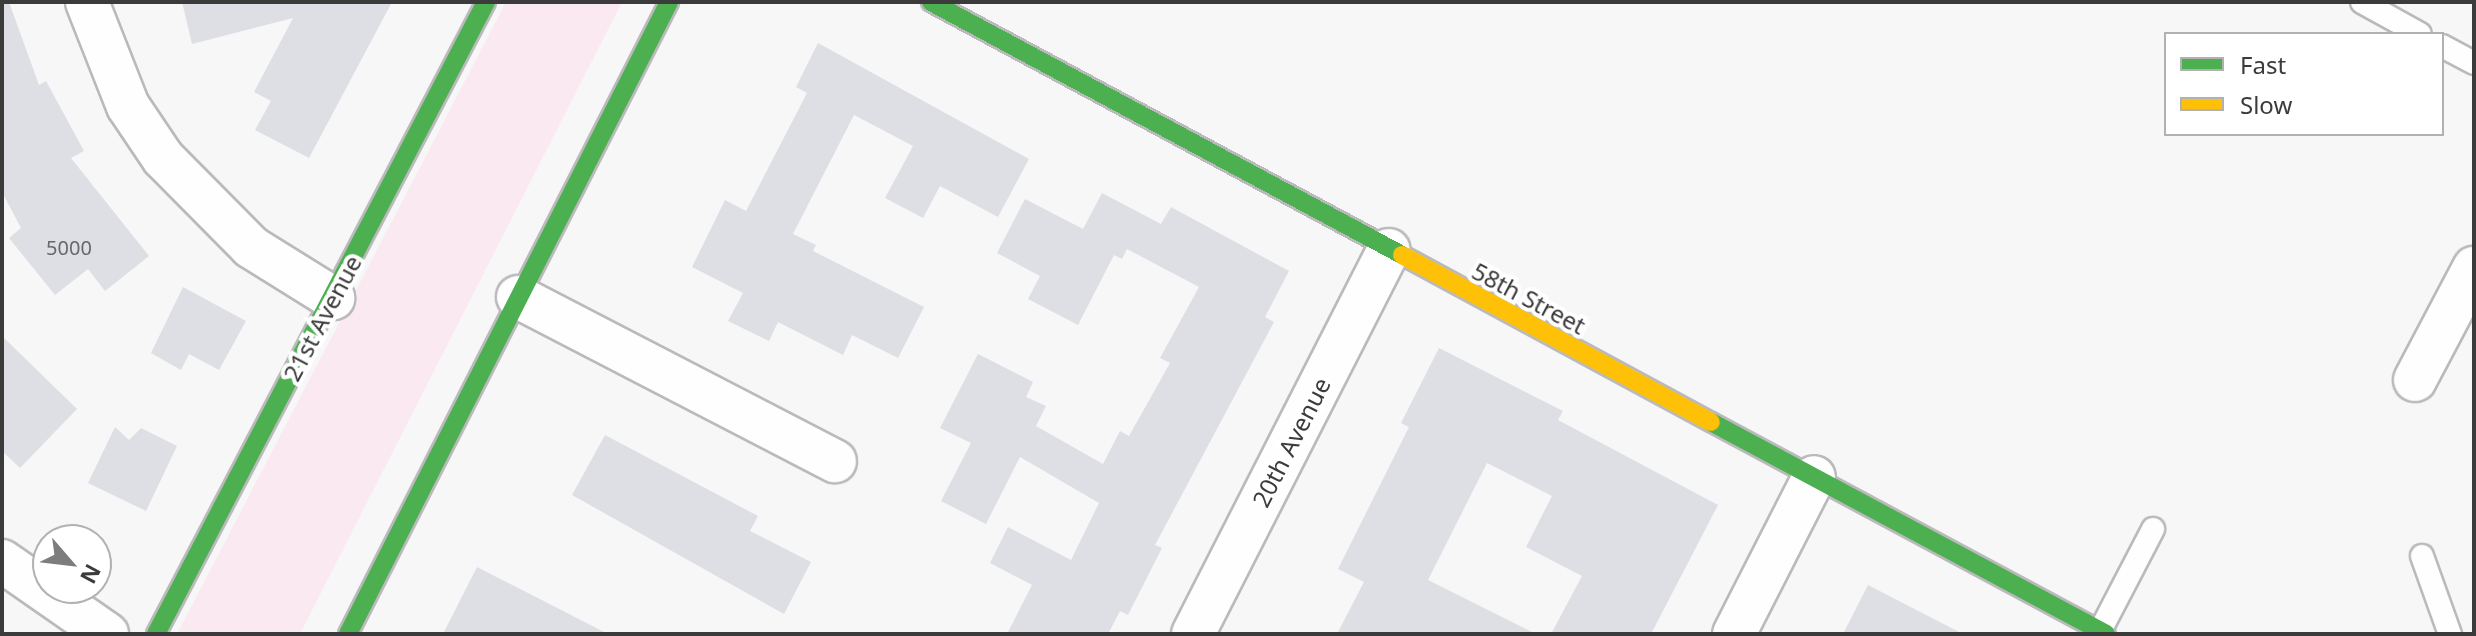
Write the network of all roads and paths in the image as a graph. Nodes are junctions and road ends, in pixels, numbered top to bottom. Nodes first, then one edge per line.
1 (87, 2) edge
2 (486, 2) edge
3 (669, 2) edge
4 (931, 2) edge
5 (2362, 2) edge
6 (2416, 32) edge
7 (2444, 47) edge
8 (2474, 63) edge
9 (1389, 250) junction
10 (2474, 268) edge
11 (518, 297) junction
12 (333, 298) junction
13 (2415, 380) dead end
14 (835, 461) dead end
15 (1814, 477) junction
16 (2153, 529) dead end
17 (2422, 556) dead end
18 (2, 561) edge
19 (2103, 632) edge
20 (107, 634) edge
21 (156, 634) edge
22 (348, 634) edge
23 (1193, 634) edge
24 (1734, 634) edge
25 (2450, 634) edge

1 - 12 street
2 - 12 street, 21st Avenue
3 - 11 street
4 - 9 street, 58th Street
5 - 6 lane
7 - 8 lane
9 - 15 street, 58th Street
9 - 23 street, 20th Avenue
10 - 13 street
11 - 14 street
11 - 22 street
12 - 21 street, 21st Avenue
15 - 19 street, 58th Street
15 - 24 street
16 - 19 lane
17 - 25 lane
18 - 20 street

